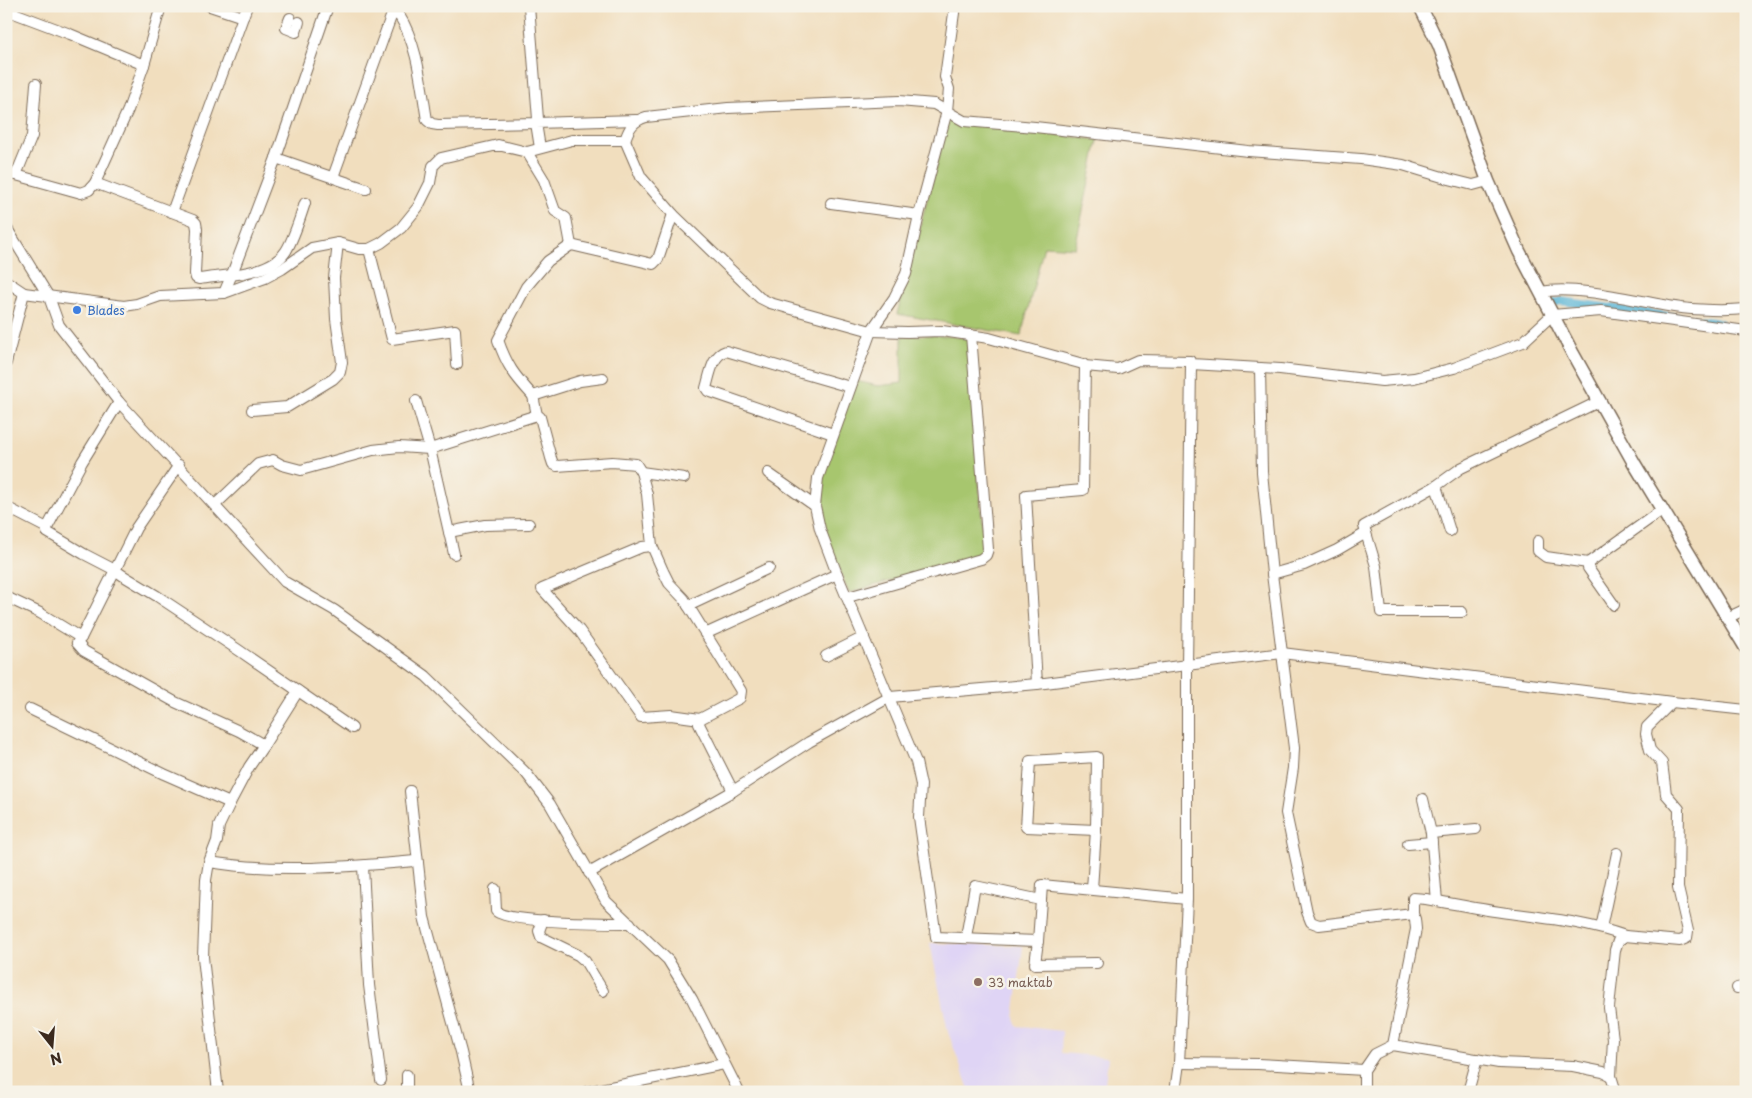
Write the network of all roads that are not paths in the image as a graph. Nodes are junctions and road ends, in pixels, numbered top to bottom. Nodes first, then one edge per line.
1 (160, 6) edge
2 (210, 6) edge
3 (247, 6) edge
4 (328, 6) edge
5 (529, 6) edge
6 (955, 6) edge
7 (1420, 6) edge
8 (6, 10) edge
9 (243, 18) junction
10 (144, 66) junction
11 (36, 84) dead end
12 (946, 111) junction
13 (636, 120) junction
14 (536, 123) junction
15 (625, 140) junction
16 (540, 148) junction
17 (527, 152) junction
18 (276, 158) junction
19 (11, 175) edge
20 (333, 177) junction
21 (1488, 181) junction
22 (95, 183) junction
23 (366, 190) dead end
24 (305, 203) dead end
25 (831, 204) dead end
26 (172, 212) junction
27 (673, 214) junction
28 (919, 215) junction
29 (6, 227) edge
30 (338, 243) junction
31 (571, 245) junction
32 (369, 249) junction
33 (232, 274) junction
34 (6, 281) edge
35 (1540, 292) junction
36 (24, 293) junction
37 (224, 293) junction
38 (49, 297) junction
39 (1746, 309) edge
40 (1552, 314) junction
41 (872, 331) junction
42 (1746, 331) edge
43 (971, 335) junction
44 (6, 363) edge
45 (457, 364) dead end
46 (1192, 364) junction
47 (1085, 366) junction
48 (1260, 368) junction
49 (603, 378) dead end
50 (850, 387) junction
51 (532, 396) junction
52 (416, 401) dead end
53 (1600, 401) junction
54 (119, 402) junction
55 (252, 410) dead end
56 (537, 415) junction
57 (833, 434) junction
58 (430, 449) junction
59 (179, 465) junction
60 (641, 472) junction
61 (768, 474) dead end
62 (684, 478) dead end
63 (1436, 486) junction
64 (215, 505) junction
65 (815, 506) junction
66 (6, 507) edge
67 (1662, 510) junction
68 (530, 524) dead end
69 (47, 528) junction
70 (1450, 531) dead end
71 (449, 532) junction
72 (1366, 533) junction
73 (1538, 541) dead end
74 (652, 546) junction
75 (454, 554) dead end
76 (1588, 563) junction
77 (769, 568) dead end
78 (116, 570) junction
79 (837, 574) junction
80 (1272, 574) junction
81 (6, 597) edge
82 (848, 597) junction
83 (1614, 605) dead end
84 (688, 606) junction
85 (1746, 608) edge
86 (1462, 612) dead end
87 (1727, 618) junction
88 (705, 634) junction
89 (864, 637) junction
90 (81, 638) junction
91 (1746, 648) edge
92 (1282, 653) junction
93 (826, 656) dead end
94 (1186, 666) junction
95 (1037, 684) junction
96 (298, 691) junction
97 (890, 697) junction
98 (1672, 702) junction
99 (30, 709) dead end
100 (1746, 710) edge
101 (700, 719) junction
102 (352, 728) dead end
103 (264, 745) junction
104 (410, 791) dead end
105 (732, 791) junction
106 (1422, 799) dead end
107 (230, 803) junction
108 (1476, 829) dead end
109 (1096, 830) junction
110 (1431, 837) junction
111 (1408, 844) dead end
112 (1617, 853) dead end
113 (209, 862) junction
114 (418, 863) junction
115 (363, 866) junction
116 (589, 873) junction
117 (495, 889) dead end
118 (1092, 889) junction
119 (1187, 899) junction
120 (1041, 900) junction
121 (1437, 901) junction
122 (1413, 914) junction
123 (543, 920) junction
124 (630, 923) junction
125 (1601, 928) junction
126 (1624, 936) junction
127 (966, 937) junction
128 (1038, 941) junction
129 (1097, 963) dead end
130 (603, 991) dead end
131 (1393, 1045) junction
132 (1477, 1059) junction
133 (1179, 1063) junction
134 (724, 1064) junction
135 (1364, 1070) junction
136 (407, 1075) dead end
137 (1612, 1076) junction
138 (380, 1080) dead end
139 (218, 1092) edge
140 (407, 1092) edge
141 (470, 1092) edge
142 (586, 1092) edge
143 (739, 1092) edge
144 (1175, 1092) edge
145 (1364, 1092) edge
146 (1468, 1092) edge
147 (1616, 1092) edge

1 - 10 street
2 - 9 street
3 - 9 street
4 - 18 street
5 - 14 street
6 - 12 street
7 - 21 main road
8 - 10 street
9 - 26 street
10 - 22 street
11 - 19 street
12 - 13 street
12 - 21 street
12 - 28 street
13 - 14 street
13 - 15 street
14 - 16 street
14 - 20 street
15 - 16 street
15 - 27 street
16 - 17 street
17 - 31 street
17 - 32 street
18 - 20 street
18 - 33 street
19 - 22 street
20 - 23 street
21 - 35 main road
22 - 26 street
24 - 33 street
25 - 28 street
26 - 33 street
27 - 31 street
27 - 41 street
28 - 41 street
29 - 38 street
30 - 32 street
30 - 37 street
30 - 55 street
31 - 51 street
32 - 45 street
33 - 37 street
34 - 36 street
35 - 39 street
35 - 40 main road
36 - 38 street
36 - 44 street
37 - 38 street
38 - 54 street
40 - 42 street
40 - 48 street
40 - 53 main road
41 - 43 street
41 - 50 street
43 - 47 street
43 - 82 street
46 - 47 street
46 - 48 street
46 - 94 street
47 - 95 street
48 - 80 street
49 - 51 street
50 - 57 street
50 - 57 street
51 - 56 street
52 - 58 street
53 - 63 street
53 - 67 main road
54 - 59 street
54 - 69 street
56 - 58 street
56 - 60 street
57 - 65 street
58 - 64 street
58 - 71 street
59 - 64 street
59 - 78 street
60 - 62 street
60 - 74 street
61 - 65 street
63 - 70 street
63 - 72 street
64 - 116 street
65 - 79 street
66 - 69 street
67 - 76 street
67 - 87 main road
68 - 71 street
69 - 78 street
71 - 75 street
72 - 80 street
72 - 86 street
73 - 76 street
74 - 84 street
74 - 101 street
76 - 83 street
77 - 84 street
78 - 90 street
78 - 96 street
79 - 82 street
79 - 88 street
80 - 92 street
81 - 90 street
82 - 89 street
84 - 88 street
85 - 87 street
87 - 91 main road
88 - 101 street
89 - 93 street
89 - 97 street
90 - 103 street
92 - 94 street
92 - 98 street
92 - 122 street
94 - 95 street
94 - 119 street
95 - 97 street
96 - 102 street
96 - 103 street
97 - 105 street
97 - 127 street
98 - 100 street
98 - 126 street
99 - 107 street
101 - 105 street
103 - 107 street
104 - 114 street
105 - 116 street
106 - 110 street
107 - 113 street
108 - 110 street
109 - 109 street
109 - 118 street
110 - 111 street
110 - 121 street
112 - 125 street
113 - 115 street
113 - 139 street
114 - 115 street
114 - 141 street
115 - 138 street
116 - 124 street
117 - 123 street
118 - 119 street
118 - 120 street
119 - 133 street
120 - 127 street
120 - 128 street
121 - 122 street
121 - 125 street
122 - 131 street
123 - 124 street
123 - 130 street
124 - 134 street
125 - 126 street
126 - 137 street
127 - 128 street
128 - 129 street
131 - 132 street
131 - 135 street
132 - 137 street
132 - 146 street
133 - 135 street
133 - 144 street
134 - 142 street
134 - 143 street
135 - 145 street
136 - 140 street
137 - 147 street

